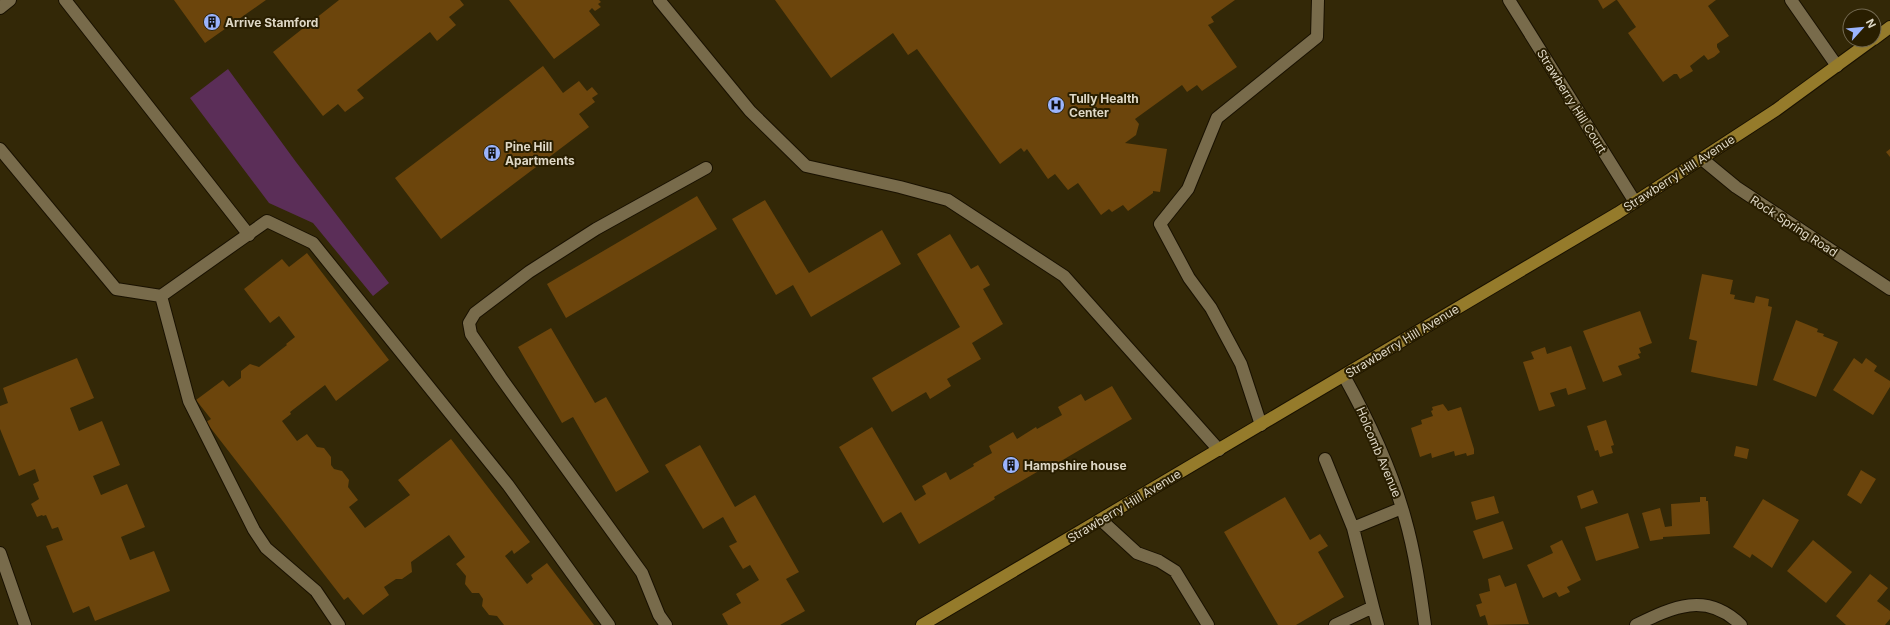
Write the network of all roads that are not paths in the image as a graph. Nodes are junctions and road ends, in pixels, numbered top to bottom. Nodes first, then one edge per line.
1 (10, 0) edge
2 (65, 0) edge
3 (659, 0) edge
4 (1318, 0) edge
5 (1509, 0) edge
6 (1791, 0) edge
7 (0, 8) edge
8 (1861, 48) edge
9 (1837, 66) junction
10 (0, 149) edge
11 (1702, 159) junction
12 (706, 168) dead end
13 (1635, 202) junction
14 (249, 235) junction
15 (1890, 289) edge
16 (160, 296) junction
17 (1344, 376) junction
18 (1261, 425) junction
19 (1219, 450) junction
20 (1325, 459) dead end
21 (1402, 508) junction
22 (1101, 520) junction
23 (1352, 528) junction
24 (0, 553) edge
25 (1373, 607) junction
26 (25, 625) edge
27 (339, 625) edge
28 (609, 625) edge
29 (666, 625) edge
30 (922, 625) edge
31 (1208, 625) edge
32 (1335, 625) edge
33 (1378, 625) edge
34 (1425, 625) edge
35 (1636, 625) edge
36 (1740, 625) edge

1 - 7 street
2 - 14 street
3 - 19 street
4 - 18 street
5 - 13 street, Strawberry Hill Court
6 - 9 street
8 - 9 main road, Strawberry Hill Avenue
9 - 11 main road, Strawberry Hill Avenue
10 - 16 street
11 - 13 main road, Strawberry Hill Avenue
11 - 15 street, Rock Spring Road
12 - 29 street
13 - 17 main road, Strawberry Hill Avenue
14 - 16 street
14 - 28 street
16 - 27 street
17 - 18 main road, Strawberry Hill Avenue
17 - 21 street, Holcomb Avenue
18 - 19 main road, Strawberry Hill Avenue
19 - 22 main road, Strawberry Hill Avenue
20 - 23 street
21 - 23 street
21 - 34 street, Holcomb Avenue
22 - 30 main road, Strawberry Hill Avenue
22 - 31 street
23 - 25 street
24 - 26 street
25 - 32 street
25 - 33 street
35 - 36 street

